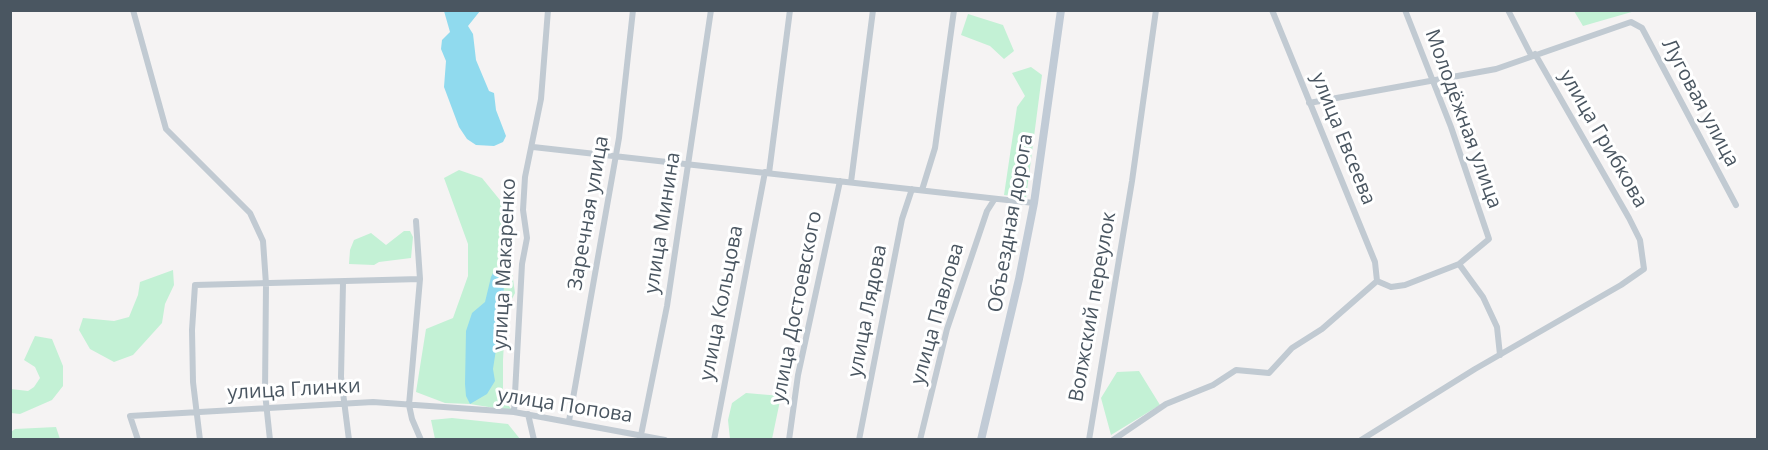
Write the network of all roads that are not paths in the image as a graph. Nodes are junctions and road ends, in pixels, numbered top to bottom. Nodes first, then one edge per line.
1 (133, 10) edge
2 (548, 10) edge
3 (633, 10) edge
4 (711, 10) edge
5 (790, 10) edge
6 (873, 10) edge
7 (954, 10) edge
8 (1061, 10) edge
9 (1156, 10) edge
10 (1272, 10) edge
11 (1405, 10) edge
12 (1508, 10) edge
13 (1533, 55) junction
14 (1432, 82) junction
15 (1309, 103) junction
16 (533, 147) junction
17 (615, 155) junction
18 (689, 163) junction
19 (767, 172) junction
20 (840, 181) junction
21 (851, 182) junction
22 (912, 189) junction
23 (922, 190) junction
24 (994, 200) junction
25 (1034, 203) junction
26 (1736, 205) dead end
27 (416, 221) dead end
28 (1459, 264) junction
29 (420, 279) junction
30 (1377, 282) junction
31 (343, 283) junction
32 (266, 284) junction
33 (1500, 355) junction
34 (343, 403) junction
35 (410, 405) junction
36 (266, 407) junction
37 (460, 408) joint
38 (196, 412) junction
39 (514, 412) junction
40 (528, 414) junction
41 (570, 421) junction
42 (641, 437) edge
43 (138, 440) edge
44 (200, 440) edge
45 (270, 440) edge
46 (349, 440) edge
47 (421, 440) edge
48 (534, 440) edge
49 (665, 440) edge
50 (714, 440) edge
51 (789, 440) edge
52 (859, 440) edge
53 (920, 440) edge
54 (981, 440) edge
55 (1089, 440) edge
56 (1113, 440) edge
57 (1361, 440) edge

1 - 32 street
2 - 16 street, улица Макаренко
3 - 17 street, Заречная улица
4 - 18 street, улица Минина
5 - 19 street, улица Кольцова
6 - 21 street
7 - 23 street
8 - 25 main road, Объездная дорога
9 - 55 street, Волжский переулок
10 - 15 street, улица Евсеева
11 - 14 street, Молодёжная улица
12 - 13 street, улица Грибкова
13 - 14 street
13 - 26 street, Луговая улица
13 - 33 street, улица Грибкова
14 - 15 street
14 - 28 street, Молодёжная улица
15 - 30 street, улица Евсеева
16 - 17 street
16 - 39 street, улица Макаренко
17 - 18 street
17 - 41 street, Заречная улица
18 - 19 street
18 - 42 street, улица Минина
19 - 20 street
19 - 50 street, улица Кольцова
20 - 21 street
20 - 51 street, улица Достоевского
21 - 22 street
22 - 23 street
22 - 52 street, улица Лядова
23 - 24 street
24 - 25 street
24 - 53 street, улица Павлова
25 - 54 main road, Объездная дорога
27 - 29 street
28 - 30 street
28 - 33 street
29 - 31 street
29 - 35 street
30 - 56 street
31 - 32 street
31 - 34 street
32 - 36 street
32 - 38 street
33 - 57 street
34 - 35 street, улица Глинки
34 - 36 street, улица Глинки
34 - 46 street
35 - 37 street, улица Глинки
35 - 47 street
36 - 38 street, улица Глинки
36 - 45 street
37 - 39 street, улица Попова
38 - 43 street, улица Глинки
38 - 44 street
39 - 40 street, улица Попова
40 - 41 street, улица Попова
40 - 48 street
41 - 42 street, улица Попова
42 - 49 street, улица Попова

